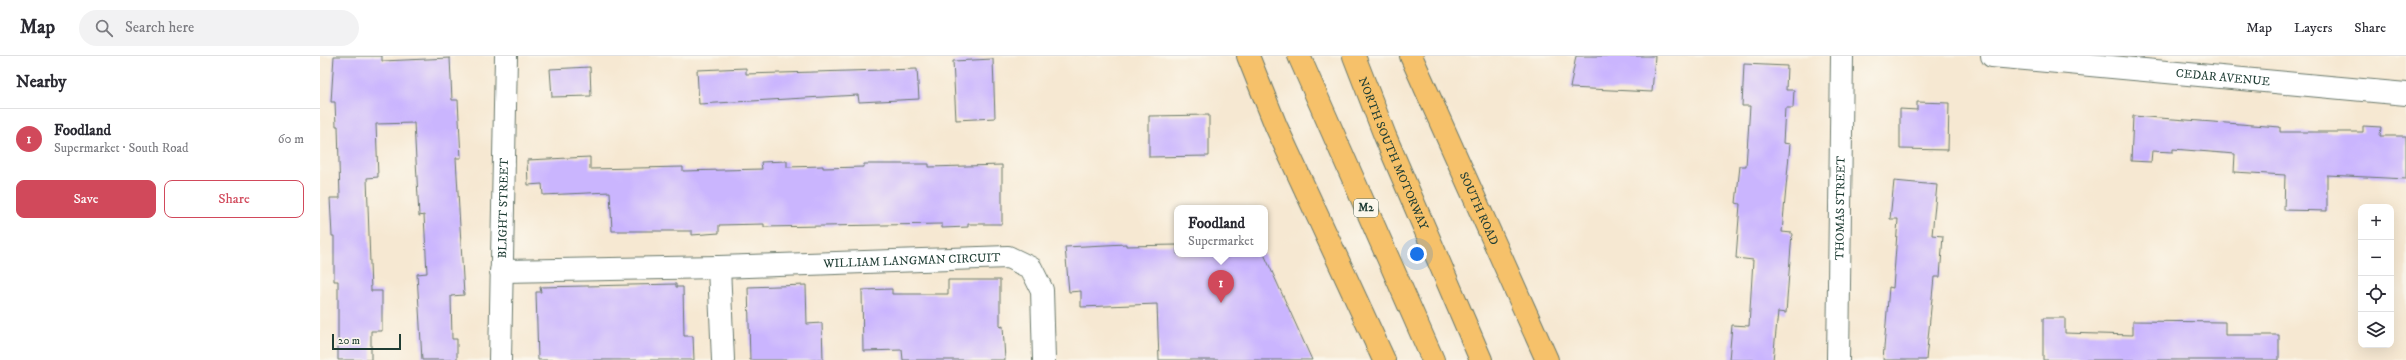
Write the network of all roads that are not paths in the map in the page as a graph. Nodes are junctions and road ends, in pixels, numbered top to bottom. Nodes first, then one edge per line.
1 (506, 56) edge
2 (1248, 56) edge
3 (1299, 56) edge
4 (1354, 56) edge
5 (1411, 56) edge
6 (1842, 56) edge
7 (1992, 56) edge
8 (2406, 94) edge
9 (719, 267) junction
10 (501, 271) junction
11 (500, 360) edge
12 (723, 360) edge
13 (1044, 360) edge
14 (1384, 360) edge
15 (1433, 360) edge
16 (1481, 360) edge
17 (1547, 360) edge
18 (1838, 360) edge

1 - 10 street, BLIGHT STREET
2 - 14 main road
3 - 15 main road, M2
4 - 16 main road, NORTH SOUTH MOTORWAY
5 - 17 main road, SOUTH ROAD
6 - 18 street, THOMAS STREET
7 - 8 street, CEDAR AVENUE
9 - 10 street, WILLIAM LANGMAN CIRCUIT
9 - 12 street
9 - 13 street, WILLIAM LANGMAN CIRCUIT
10 - 11 street, BLIGHT STREET

